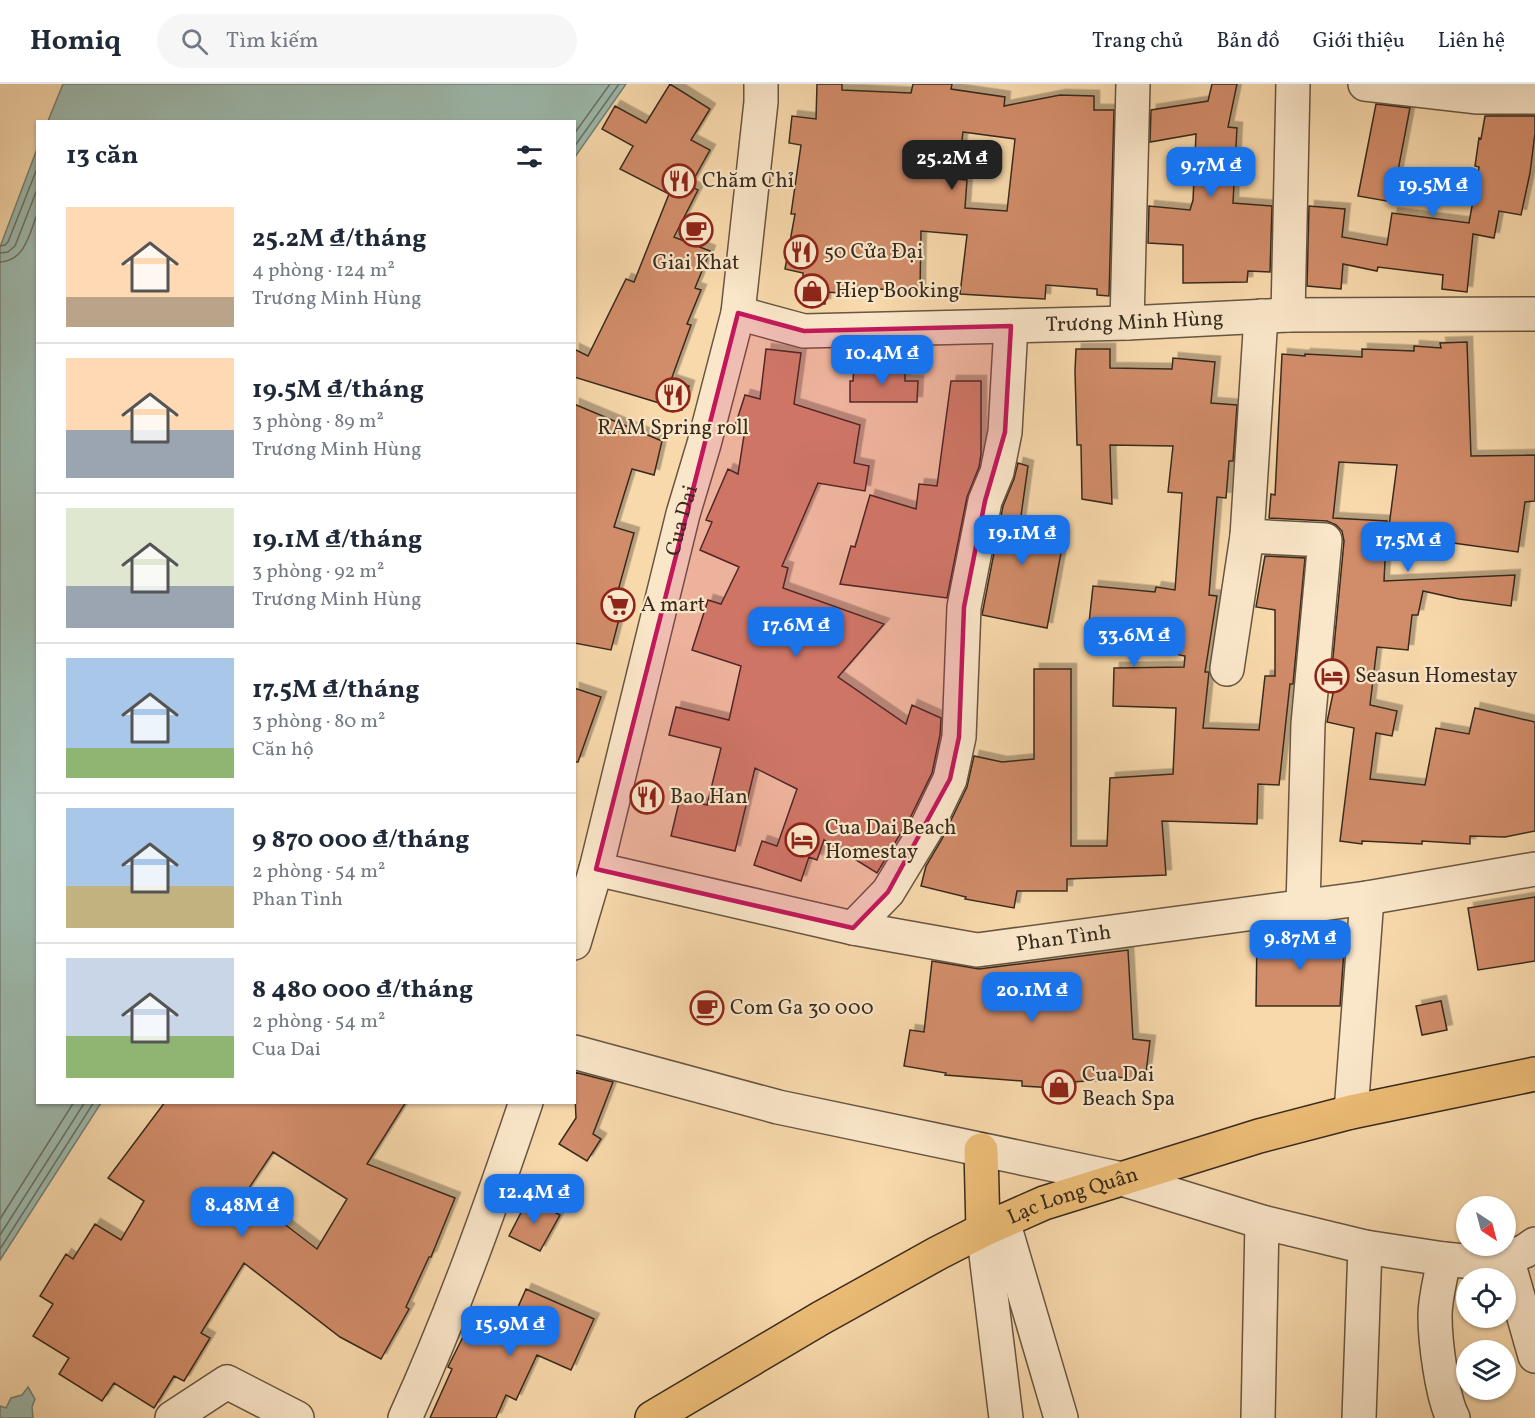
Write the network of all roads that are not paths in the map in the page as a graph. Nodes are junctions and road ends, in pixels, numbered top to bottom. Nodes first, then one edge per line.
1 (1133, 84) edge
2 (1293, 84) edge
3 (1365, 84) edge
4 (761, 88) edge
5 (1535, 97) edge
6 (738, 313) junction
7 (1535, 314) edge
8 (1275, 315) junction
9 (1127, 323) junction
10 (1011, 326) junction
11 (1247, 536) junction
12 (1227, 669) dead end
13 (596, 868) junction
14 (1535, 869) edge
15 (1367, 898) junction
16 (1303, 907) junction
17 (853, 928) junction
18 (576, 937) edge
19 (576, 1053) edge
20 (1535, 1074) edge
21 (525, 1104) edge
22 (1351, 1112) junction
23 (981, 1150) junction
24 (1122, 1179) junction
25 (1262, 1222) junction
26 (993, 1225) junction
27 (1365, 1247) junction
28 (1521, 1251) edge
29 (1444, 1259) junction
30 (1535, 1356) edge
31 (172, 1418) edge
32 (297, 1418) edge
33 (405, 1418) edge
34 (652, 1418) edge
35 (1006, 1418) edge
36 (1061, 1418) edge
37 (1258, 1418) edge
38 (1359, 1418) edge
39 (1453, 1418) edge

1 - 9 street
2 - 8 street
3 - 5 street
4 - 6 street, Cua Dai
6 - 10 street, Trương Minh Hùng
6 - 13 street, Cua Dai
7 - 8 street, Trương Minh Hùng
8 - 9 street, Trương Minh Hùng
8 - 11 street
9 - 10 street, Trương Minh Hùng
10 - 17 street
11 - 12 street
11 - 16 street
13 - 17 street, Phan Tình
13 - 18 street, Cua Dai
14 - 15 street, Phan Tình
15 - 16 street, Phan Tình
15 - 22 street
16 - 17 street, Phan Tình
19 - 23 street
20 - 22 main road, Lạc Long Quân
21 - 33 street
22 - 24 main road, Lạc Long Quân
23 - 24 street
23 - 26 main road
24 - 25 street
24 - 26 main road, Lạc Long Quân
25 - 27 street
25 - 37 street
26 - 34 main road, Lạc Long Quân
26 - 35 street
26 - 36 street
27 - 29 street
27 - 38 street
28 - 29 street
28 - 30 street
29 - 39 street
31 - 32 street

